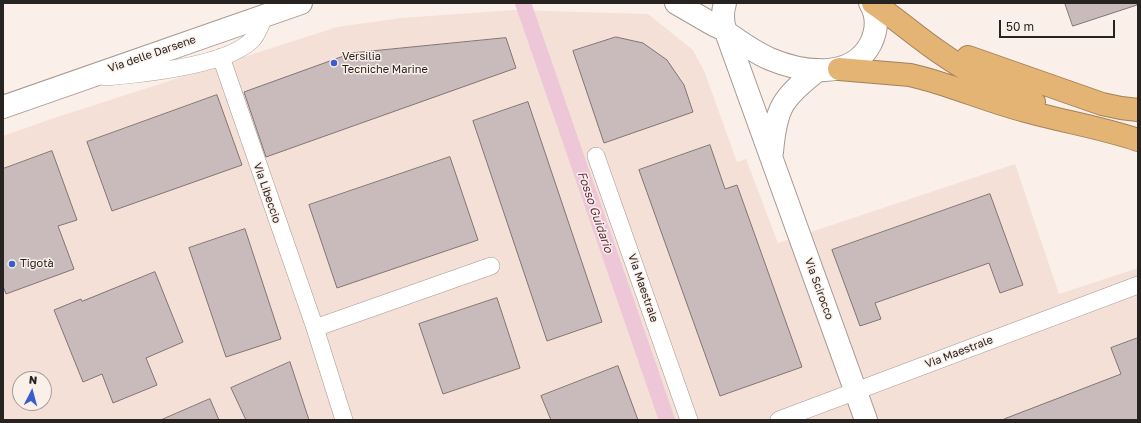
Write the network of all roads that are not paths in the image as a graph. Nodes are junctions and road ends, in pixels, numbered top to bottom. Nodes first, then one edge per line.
1 (301, 3) edge
2 (676, 3) edge
3 (725, 3) edge
4 (870, 3) edge
5 (873, 3) edge
6 (265, 15) junction
7 (725, 31) junction
8 (927, 43) junction
9 (220, 58) junction
10 (839, 69) junction
11 (818, 70) junction
12 (83, 78) junction
13 (3, 107) edge
14 (1138, 110) edge
15 (1090, 126) junction
16 (1137, 139) edge
17 (596, 156) dead end
18 (771, 158) junction
19 (492, 266) dead end
20 (1138, 285) edge
21 (315, 328) junction
22 (856, 391) junction
23 (344, 420) edge
24 (689, 420) edge
25 (779, 420) edge
26 (866, 420) edge

1 - 6 street, Via delle Darsene
2 - 7 street
3 - 7 street, Via Scirocco
4 - 10 street
5 - 8 highway
6 - 9 street
6 - 12 street, Via delle Darsene
7 - 11 street
7 - 18 street, Via Scirocco
8 - 14 highway
8 - 15 highway
9 - 12 street
9 - 21 street, Via Libeccio
10 - 11 street
10 - 15 highway
11 - 18 street, Via Scirocco
12 - 13 street, Via delle Darsene
15 - 16 highway
17 - 24 street, Via Maestrale
18 - 22 street, Via Scirocco
19 - 21 street
20 - 22 street, Via Maestrale
21 - 23 street, Via Libeccio
22 - 25 street, Via Maestrale
22 - 26 street, Via Scirocco

